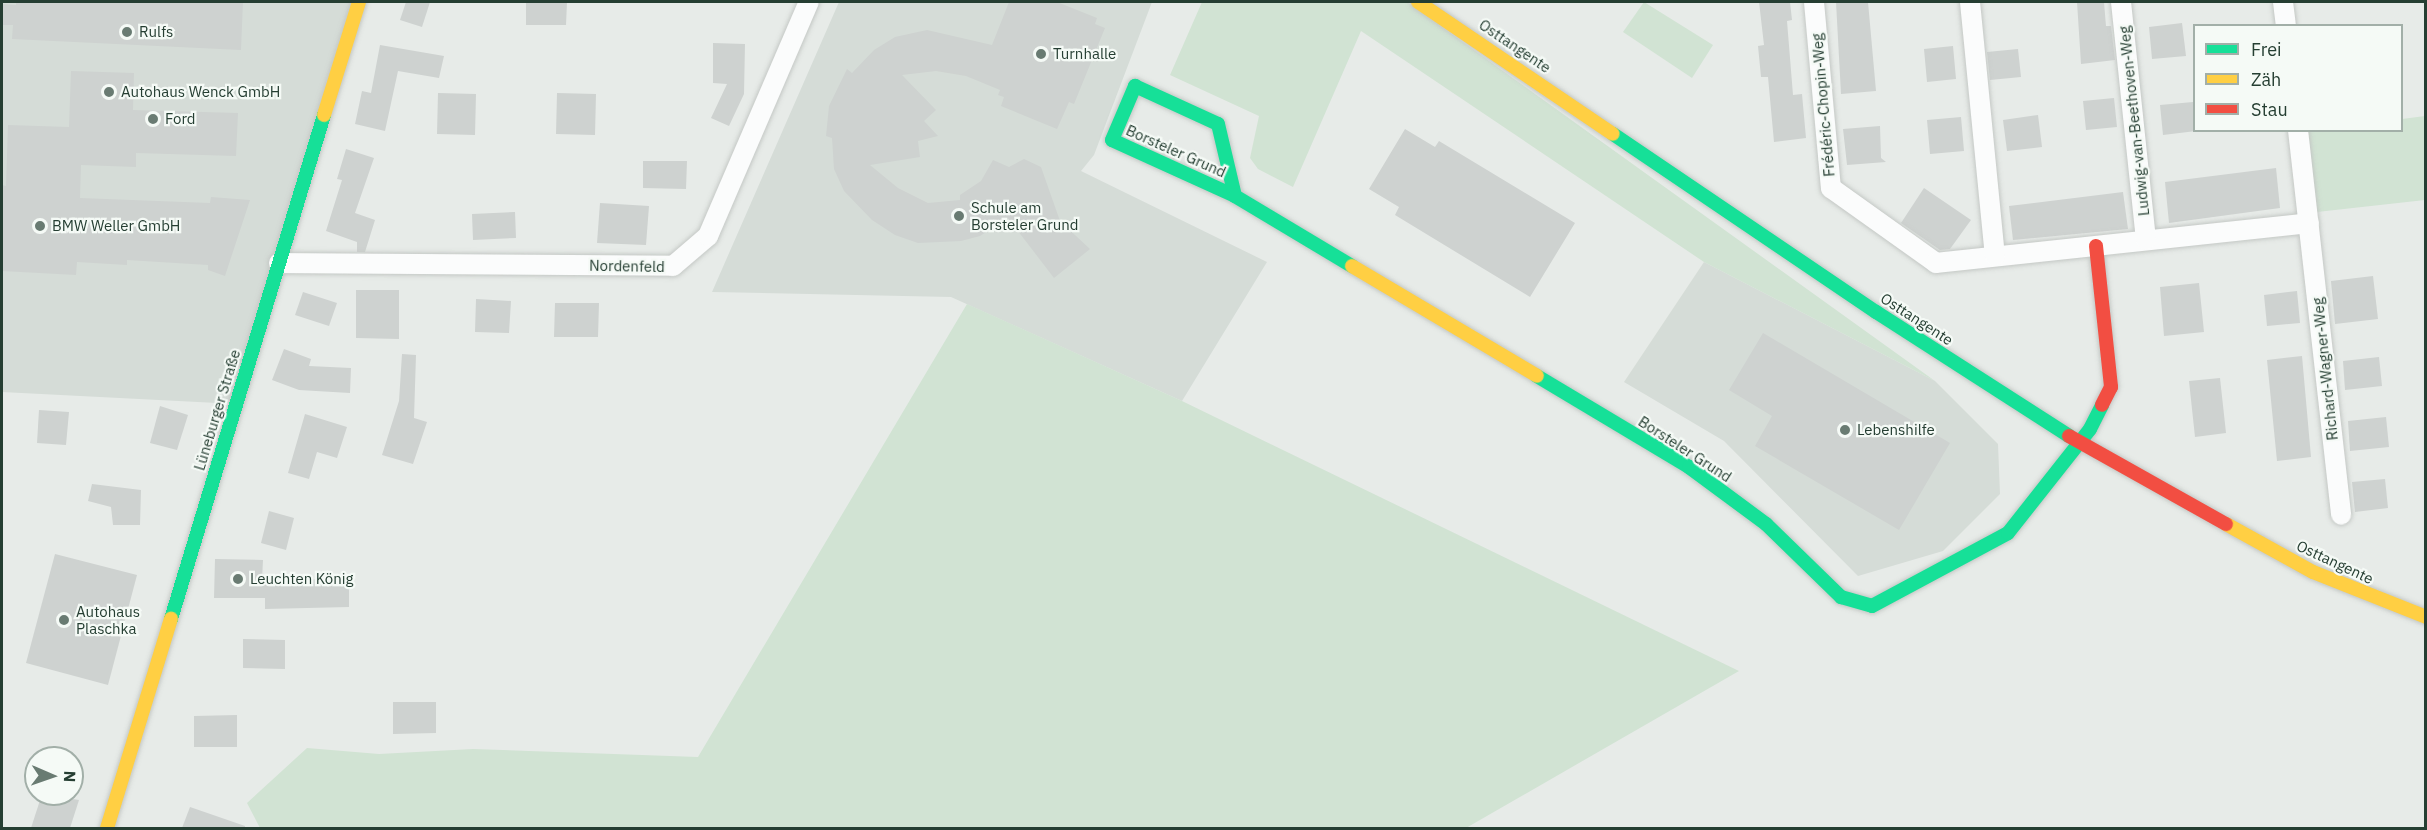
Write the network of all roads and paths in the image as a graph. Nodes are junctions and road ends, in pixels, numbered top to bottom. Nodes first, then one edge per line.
1 (359, 2) edge
2 (809, 2) edge
3 (1418, 2) edge
4 (1814, 2) edge
5 (1970, 2) edge
6 (2121, 2) edge
7 (2283, 2) edge
8 (2286, 24) edge
9 (2298, 132) edge
10 (1235, 196) junction
11 (2309, 223) junction
12 (2146, 240) junction
13 (2096, 246) junction
14 (1995, 256) junction
15 (279, 263) junction
16 (2081, 444) junction
17 (2341, 515) dead end
18 (2426, 617) edge
19 (107, 828) edge

1 - 15 main road, Lüneburger Straße
2 - 15 street, Nordenfeld
3 - 16 main road, Osttangente
4 - 14 street, Frédéric-Chopin-Weg
5 - 14 street
6 - 12 street, Ludwig-van-Beethoven-Weg
7 - 8 street
9 - 11 street
10 - 10 main road, Borsteler Grund
10 - 16 main road, Borsteler Grund
11 - 12 street
11 - 17 street, Richard-Wagner-Weg
12 - 13 street
13 - 14 street
13 - 16 main road, Borsteler Grund
15 - 19 main road, Lüneburger Straße
16 - 18 main road, Osttangente

